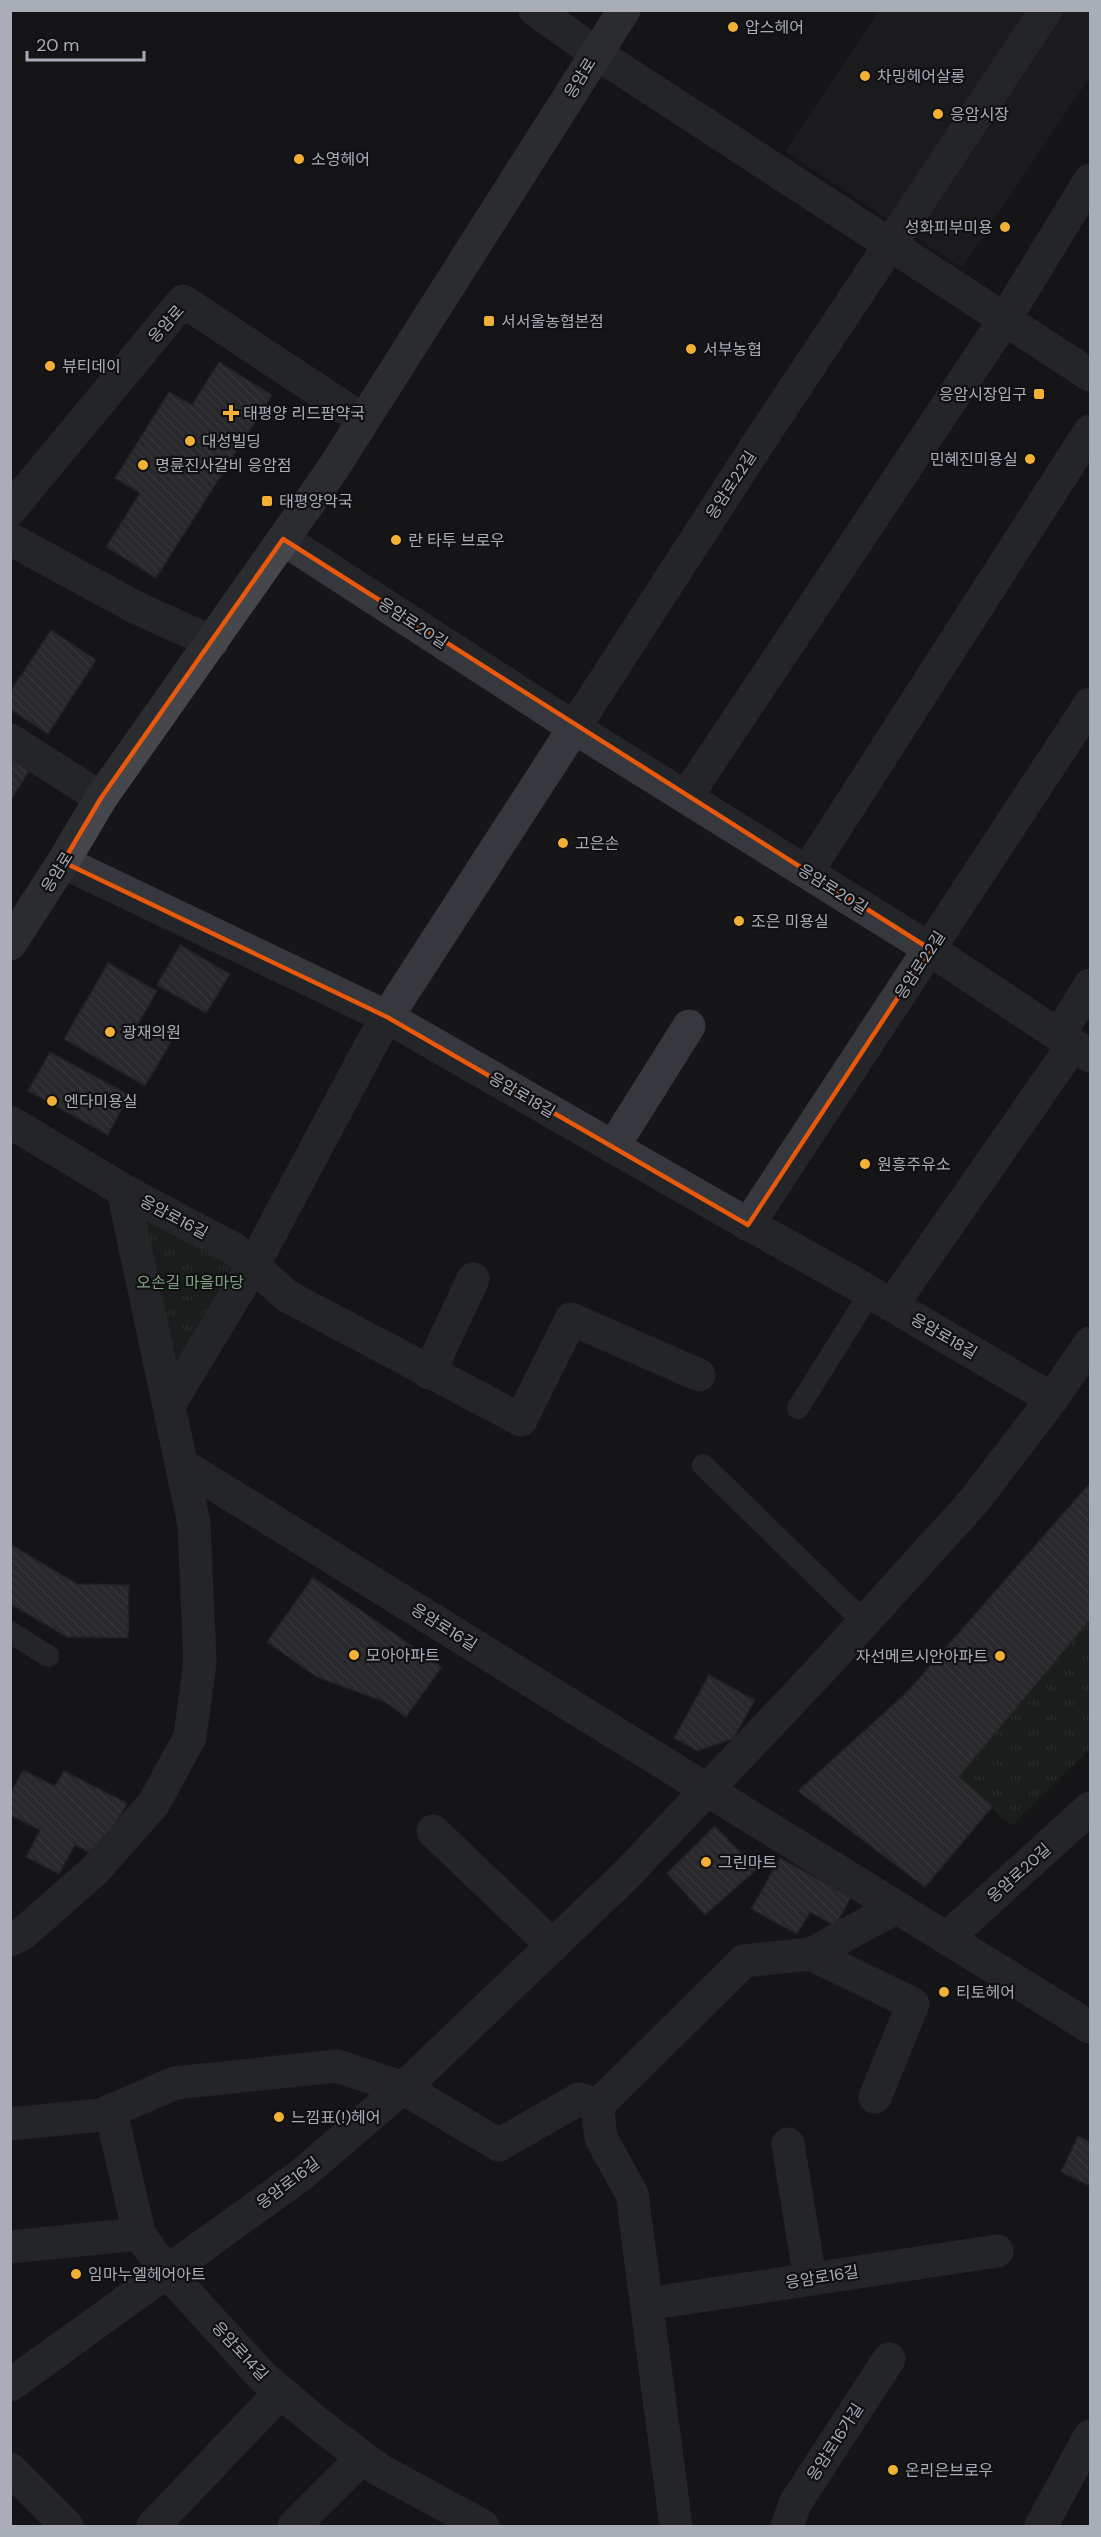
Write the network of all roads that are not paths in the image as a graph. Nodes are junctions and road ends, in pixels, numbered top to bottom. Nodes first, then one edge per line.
1 (536, 10) edge
2 (624, 10) edge
3 (1046, 10) edge
4 (596, 53) junction
5 (1090, 180) edge
6 (890, 244) junction
7 (1005, 319) junction
8 (1090, 375) edge
9 (363, 420) junction
10 (1090, 431) edge
11 (10, 510) edge
12 (10, 539) edge
13 (283, 539) junction
14 (212, 642) junction
15 (1090, 704) edge
16 (573, 727) junction
17 (10, 740) edge
18 (686, 797) junction
19 (100, 798) junction
20 (63, 862) junction
21 (807, 872) junction
22 (10, 944) edge
23 (930, 949) junction
24 (1090, 985) edge
25 (387, 1017) junction
26 (689, 1026) dead end
27 (1074, 1045) edge
28 (10, 1122) edge
29 (613, 1147) junction
30 (123, 1190) junction
31 (748, 1225) junction
32 (253, 1266) junction
33 (473, 1279) dead end
34 (881, 1299) junction
35 (1090, 1343) edge
36 (429, 1372) junction
37 (699, 1375) dead end
38 (1052, 1400) junction
39 (169, 1405) junction
40 (798, 1408) dead end
41 (181, 1464) junction
42 (702, 1465) dead end
43 (864, 1622) junction
44 (10, 1632) edge
45 (48, 1656) dead end
46 (707, 1790) junction
47 (1090, 1808) edge
48 (433, 1832) dead end
49 (897, 1907) junction
50 (947, 1938) junction
51 (10, 1940) edge
52 (553, 1946) junction
53 (811, 1954) junction
54 (1090, 2027) edge
55 (403, 2088) junction
56 (875, 2097) dead end
57 (597, 2106) junction
58 (111, 2111) junction
59 (10, 2124) edge
60 (788, 2145) dead end
61 (139, 2234) junction
62 (10, 2247) edge
63 (997, 2251) dead end
64 (166, 2271) junction
65 (810, 2279) junction
66 (647, 2304) junction
67 (889, 2359) dead end
68 (10, 2385) edge
69 (280, 2392) junction
70 (1090, 2436) edge
71 (362, 2458) junction
72 (10, 2469) edge
73 (67, 2526) edge
74 (153, 2526) edge
75 (294, 2526) edge
76 (483, 2526) edge
77 (676, 2526) edge
78 (787, 2526) edge
79 (1041, 2526) edge

1 - 4 street
2 - 4 main road, 응암로
3 - 6 street, 응암로22길
4 - 6 street
4 - 9 main road, 응암로
5 - 7 street
6 - 7 street
6 - 16 street, 응암로22길
7 - 8 street
7 - 18 street
9 - 11 street, 응암로
9 - 13 main road, 응암로
10 - 21 street
12 - 14 street
13 - 14 main road, 응암로
13 - 16 street, 응암로20길
14 - 19 main road, 응암로
15 - 23 street, 응암로22길
16 - 18 street, 응암로20길
16 - 25 street
17 - 19 street
18 - 21 street, 응암로20길
19 - 20 main road, 응암로
20 - 22 main road, 응암로
20 - 25 street, 응암로18길
21 - 23 street, 응암로20길
23 - 27 street, 응암로20길
23 - 31 street, 응암로22길
24 - 27 street
25 - 29 street, 응암로18길
25 - 32 street
26 - 29 street
27 - 34 street
28 - 30 street, 응암로16길
29 - 31 street, 응암로18길
30 - 32 street, 응암로16길
30 - 39 street, 응암로16길
31 - 34 street, 응암로18길
32 - 36 street, 응암로16길
32 - 39 street
33 - 36 street
34 - 38 street, 응암로18길
34 - 40 lane
35 - 38 street
36 - 37 street, 응암로16길
38 - 43 street
39 - 41 street, 응암로16길
41 - 46 street, 응암로16길
41 - 51 street, 응암로16길
42 - 43 lane
43 - 46 street
44 - 45 lane
46 - 49 street, 응암로16길
46 - 52 street, 응암로16길
47 - 50 street, 응암로20길
48 - 52 street
49 - 50 street, 응암로16길
49 - 53 street
50 - 54 street, 응암로16길
52 - 55 street, 응암로16길
53 - 56 street
53 - 57 street
55 - 57 street
55 - 58 street
55 - 64 street, 응암로16길
57 - 66 street
58 - 59 street
58 - 61 street
60 - 65 street
61 - 62 street
61 - 64 street, 응암로14길
63 - 65 street, 응암로16길
64 - 68 street
64 - 69 street, 응암로14길
65 - 66 street, 응암로16길
66 - 77 street
67 - 78 street, 응암로16가길
69 - 71 street, 응암로14길
69 - 74 street
70 - 79 street
71 - 75 street
71 - 76 street, 응암로14길
72 - 73 street

